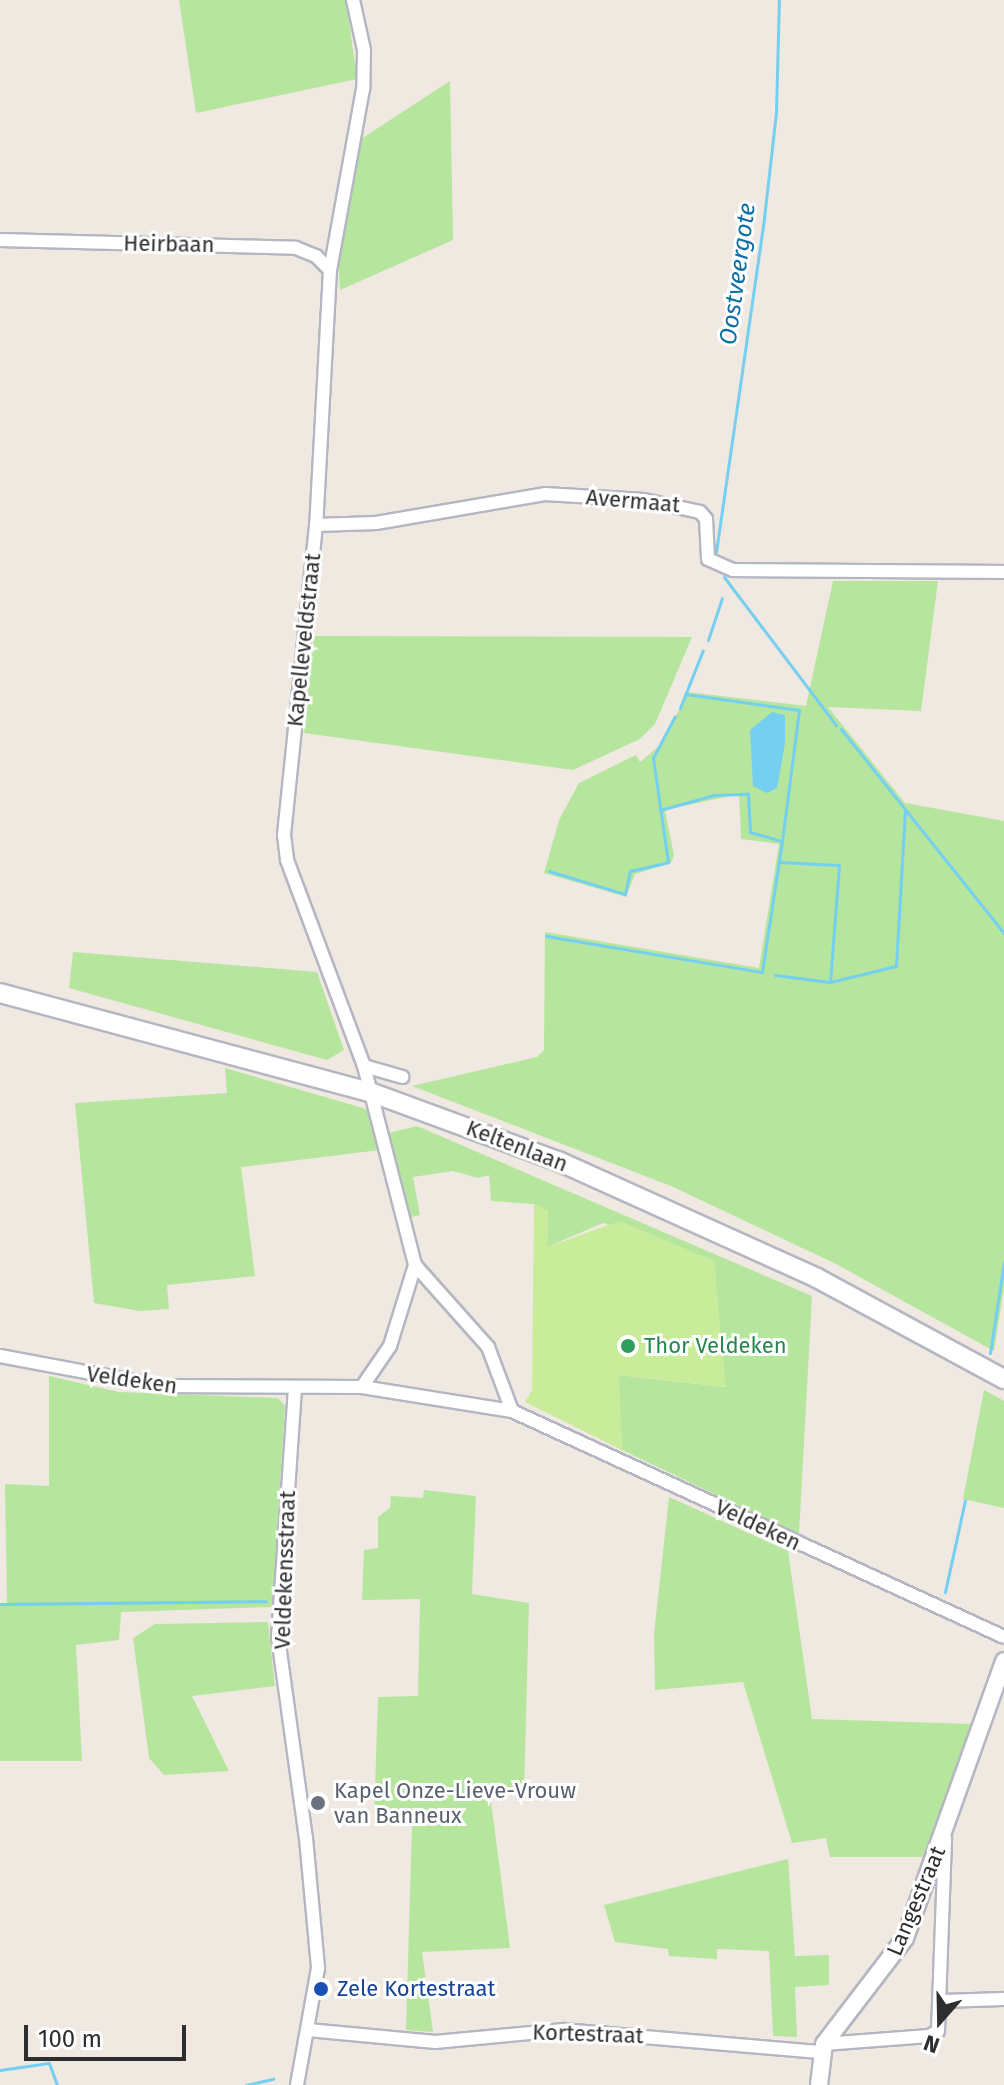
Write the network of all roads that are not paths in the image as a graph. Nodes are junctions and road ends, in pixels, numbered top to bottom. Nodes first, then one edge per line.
1 (353, 0) edge
2 (0, 240) edge
3 (330, 270) junction
4 (316, 525) junction
5 (1004, 572) edge
6 (0, 993) edge
7 (364, 1066) junction
8 (402, 1077) dead end
9 (370, 1092) junction
10 (415, 1265) junction
11 (0, 1356) edge
12 (1004, 1379) edge
13 (362, 1387) junction
14 (295, 1388) junction
15 (512, 1411) junction
16 (1004, 1637) edge
17 (1004, 1661) edge
18 (945, 1831) junction
19 (1004, 1999) edge
20 (942, 2001) junction
21 (308, 2030) junction
22 (822, 2048) junction
23 (297, 2085) edge
24 (819, 2085) edge

1 - 3 street, Kapelleveldstraat
2 - 3 street, Heirbaan
3 - 4 street, Kapelleveldstraat
4 - 5 street, Avermaat
4 - 7 street, Kapelleveldstraat
6 - 9 main road, Keltenlaan
7 - 8 street
7 - 9 street, Kapelleveldstraat
9 - 10 street, Kapelleveldstraat
9 - 12 main road, Keltenlaan
10 - 13 street
10 - 15 street
11 - 14 street, Veldeken
13 - 14 street, Veldeken
13 - 15 street, Veldeken
14 - 21 street, Veldekensstraat
15 - 16 street, Veldeken
17 - 18 street, Langestraat
18 - 20 street, Langestraat
18 - 22 street, Langestraat
19 - 20 street
20 - 22 street, Langestraat
21 - 22 street, Kortestraat
21 - 23 street, Veldekensstraat
22 - 24 street

